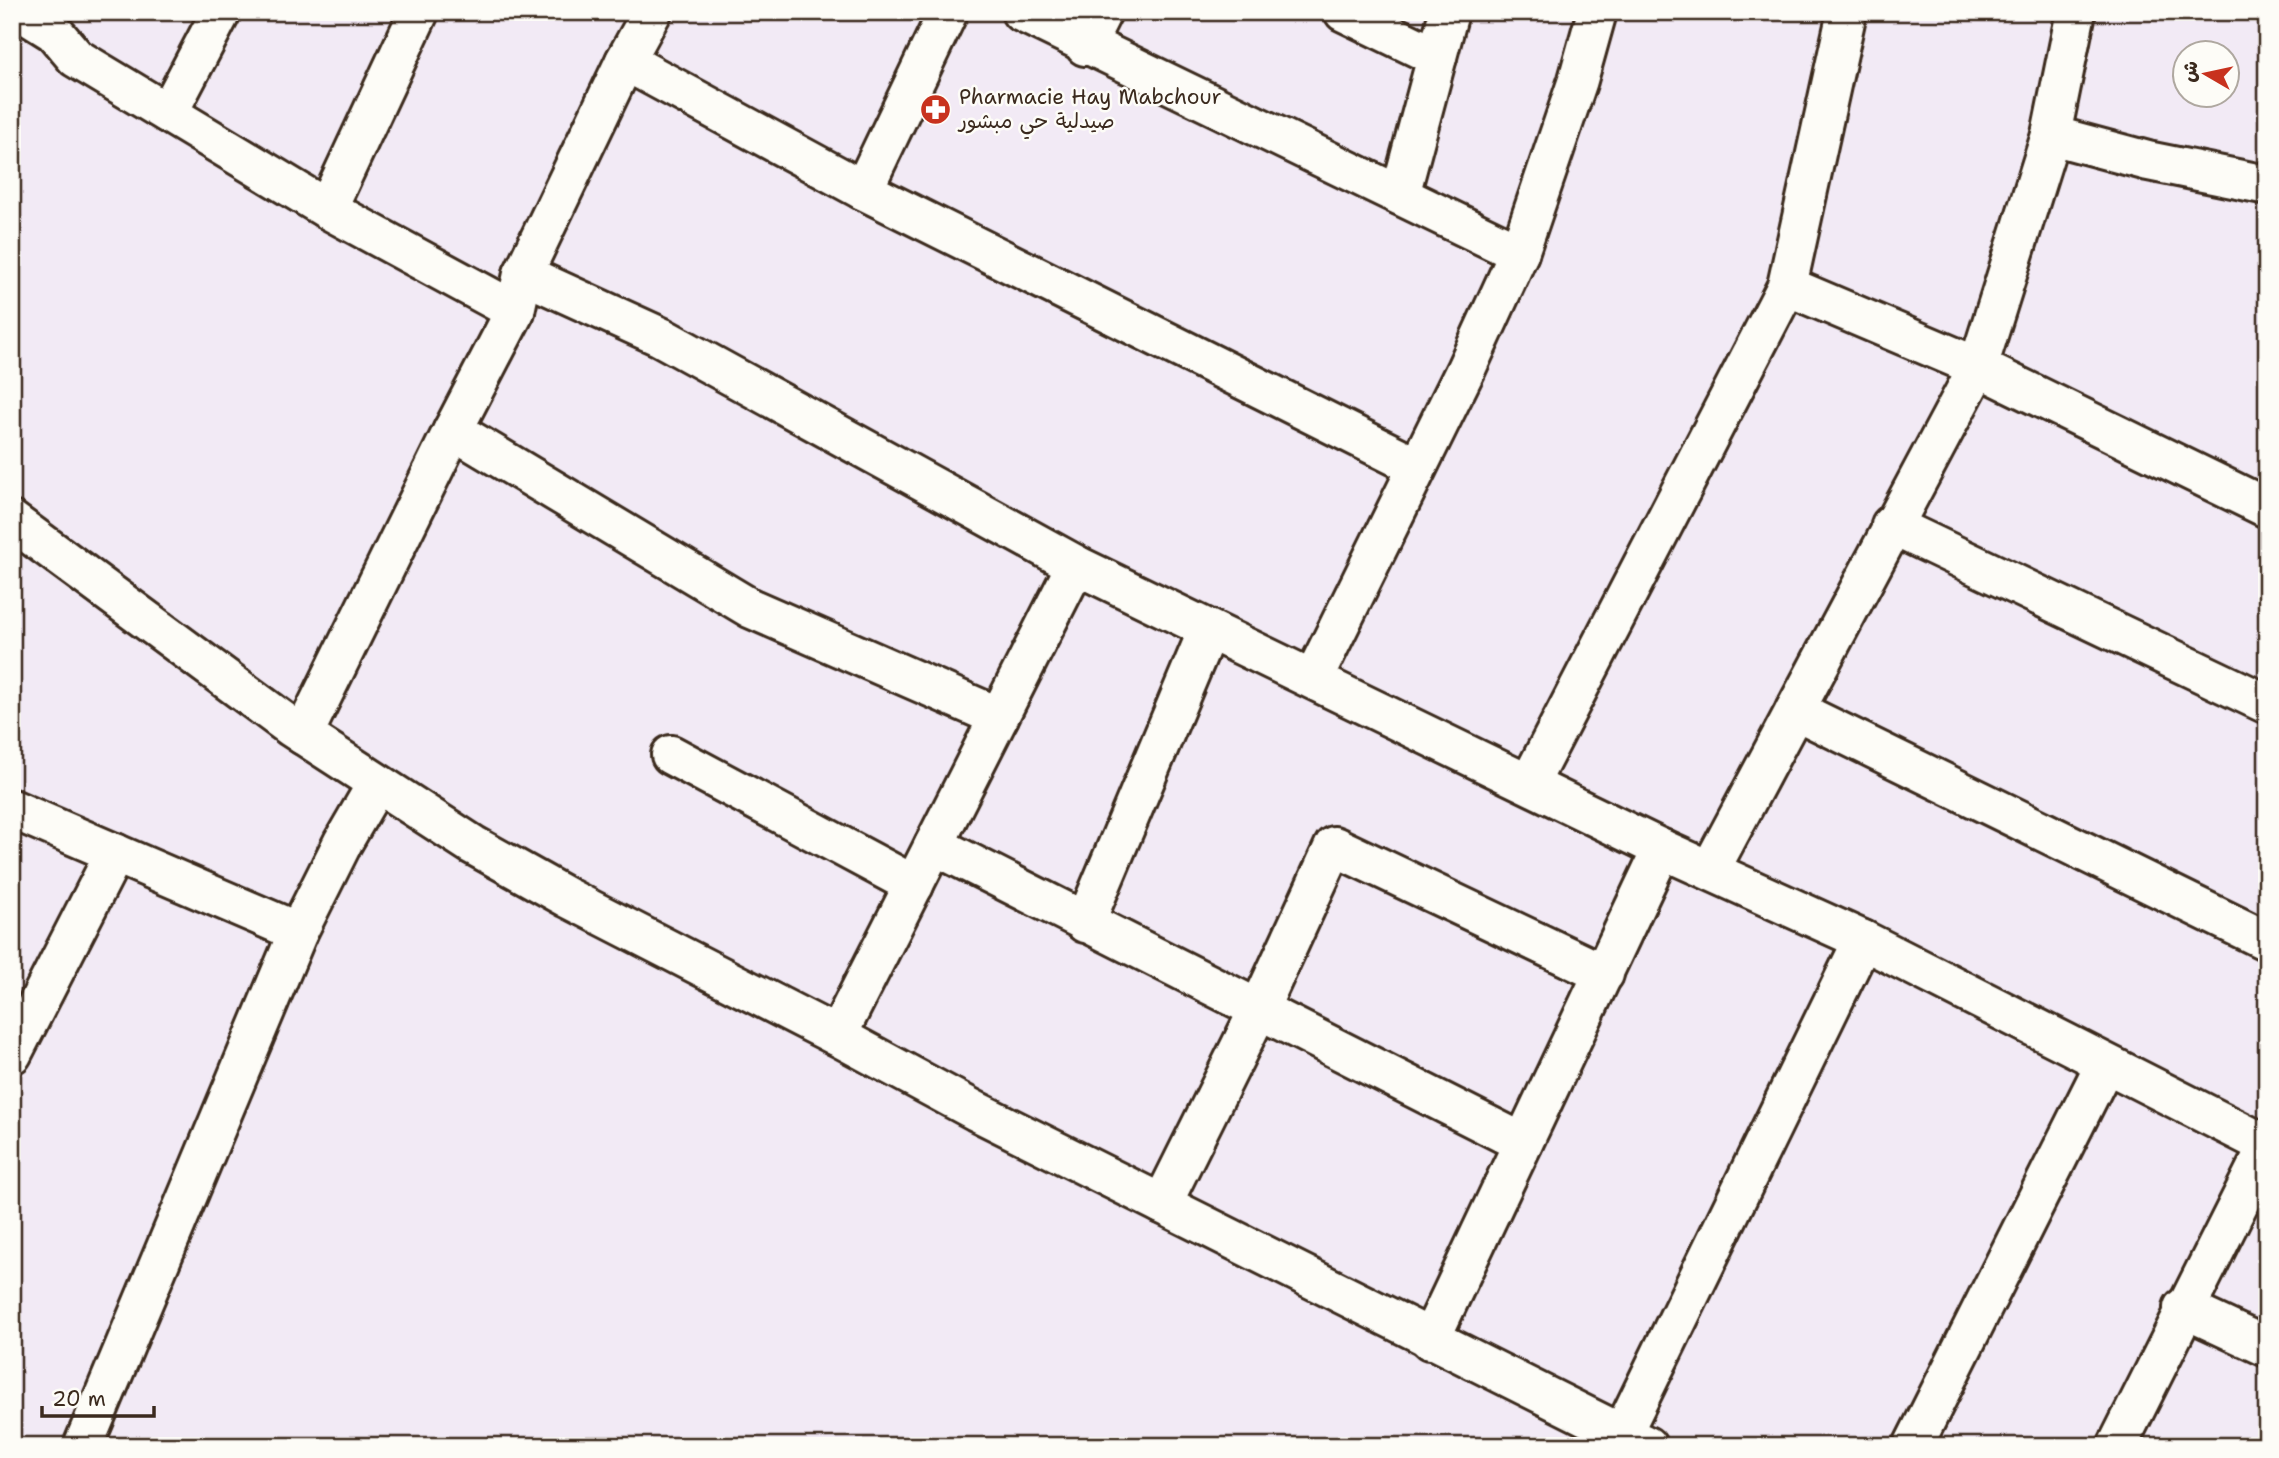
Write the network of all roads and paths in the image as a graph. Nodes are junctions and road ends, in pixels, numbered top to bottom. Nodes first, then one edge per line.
1 (22, 12) edge
2 (221, 12) edge
3 (419, 12) edge
4 (653, 12) edge
5 (948, 12) edge
6 (1021, 12) edge
7 (1343, 12) edge
8 (1449, 12) edge
9 (1597, 12) edge
10 (1847, 12) edge
11 (2076, 12) edge
12 (1093, 29) edge
13 (1437, 57) junction
14 (625, 61) junction
15 (168, 113) junction
16 (2051, 135) junction
17 (2267, 185) edge
18 (863, 190) junction
19 (1400, 195) junction
20 (327, 209) junction
21 (1519, 253) junction
22 (523, 274) junction
23 (1787, 286) junction
24 (516, 311) junction
25 (1978, 367) junction
26 (453, 429) junction
27 (1416, 466) junction
28 (2267, 508) edge
29 (12, 521) edge
30 (1891, 525) junction
31 (1076, 565) junction
32 (1208, 630) junction
33 (1313, 679) junction
34 (2267, 704) edge
35 (1795, 710) junction
36 (999, 718) junction
37 (303, 735) junction
38 (671, 755) dead end
39 (1530, 782) junction
40 (376, 785) junction
41 (12, 809) edge
42 (934, 845) junction
43 (1662, 849) junction
44 (115, 853) junction
45 (1710, 870) junction
46 (914, 885) junction
47 (1084, 923) junction
48 (298, 932) junction
49 (1863, 940) junction
50 (2267, 941) edge
51 (1604, 974) junction
52 (1259, 1009) junction
53 (837, 1036) junction
54 (12, 1054) edge
55 (2105, 1064) junction
56 (1523, 1143) junction
57 (2267, 1146) edge
58 (1162, 1204) junction
59 (2183, 1308) junction
60 (1430, 1340) junction
61 (2267, 1347) edge
62 (1635, 1440) edge
63 (83, 1446) edge
64 (1913, 1446) edge
65 (2117, 1446) edge

1 - 15 street
2 - 15 street
3 - 20 street
4 - 14 street
5 - 18 street
6 - 12 street
7 - 13 street
8 - 13 street
9 - 21 street
10 - 23 street
11 - 16 street
12 - 19 street
13 - 19 street
14 - 18 street
14 - 22 street
15 - 20 street
16 - 17 street
16 - 25 street
18 - 27 street
19 - 21 street
20 - 24 street
21 - 27 street
22 - 24 street
22 - 31 street
23 - 25 street
23 - 39 street
24 - 26 street
25 - 28 street
25 - 30 street
26 - 36 street
26 - 37 street
27 - 33 street
29 - 37 street
30 - 34 street
30 - 35 street
31 - 32 street
31 - 36 street
32 - 33 street
32 - 47 street
33 - 39 street
35 - 45 street
35 - 50 street
36 - 42 street
37 - 40 street
38 - 46 street
39 - 43 street
40 - 48 street
40 - 53 street
41 - 44 street
42 - 46 street
42 - 47 street
43 - 45 street
43 - 51 street
44 - 48 street
44 - 54 street
45 - 49 street
46 - 53 street
47 - 52 street
48 - 63 street
49 - 55 street
49 - 62 street
51 - 52 street
51 - 56 street
52 - 56 street
52 - 58 street
53 - 58 street
55 - 57 street
55 - 64 street
56 - 60 street
57 - 59 street
58 - 60 street
59 - 61 street
59 - 65 street
60 - 62 street

